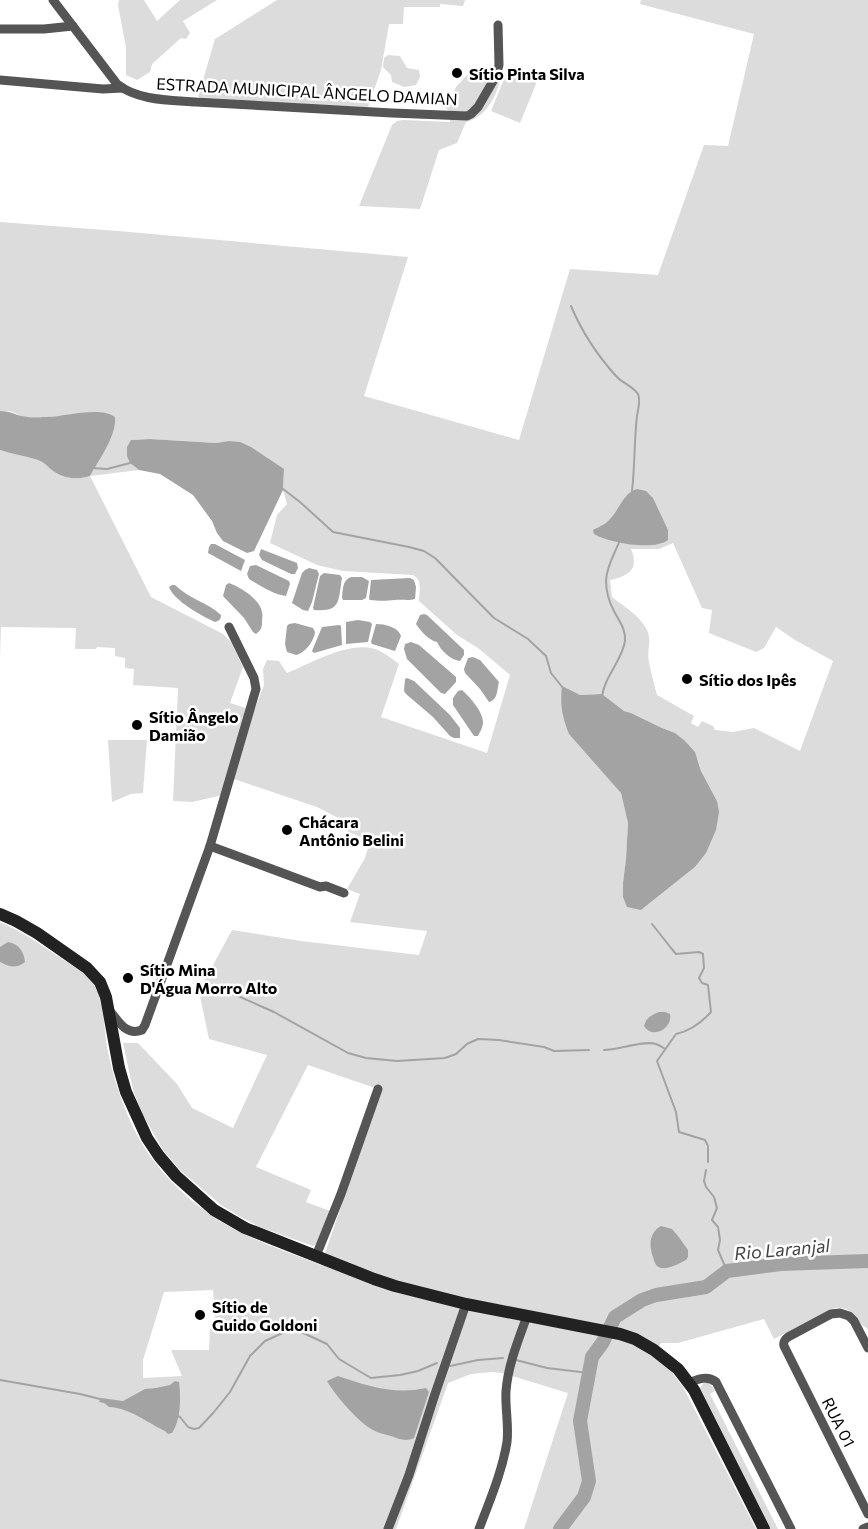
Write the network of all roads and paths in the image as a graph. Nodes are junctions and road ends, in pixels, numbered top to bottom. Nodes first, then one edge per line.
1 (53, 0) edge
2 (60, 9) junction
3 (74, 26) junction
4 (498, 26) dead end
5 (0, 29) edge
6 (54, 29) junction
7 (0, 80) edge
8 (123, 88) junction
9 (230, 627) dead end
10 (210, 846) junction
11 (344, 893) dead end
12 (0, 914) edge
13 (108, 1010) junction
14 (378, 1089) dead end
15 (316, 1256) junction
16 (466, 1304) junction
17 (527, 1316) junction
18 (867, 1342) edge
19 (689, 1383) junction
20 (868, 1514) edge
21 (868, 1527) edge
22 (388, 1529) edge
23 (479, 1529) edge
24 (764, 1529) edge
25 (791, 1529) edge
26 (863, 1529) edge

1 - 2 street
2 - 3 street
2 - 6 street
3 - 6 street
3 - 8 street
4 - 8 street, ESTRADA MUNICIPAL ÂNGELO DAMIAN
5 - 6 street
7 - 8 street
9 - 10 street
10 - 11 street
10 - 13 street
12 - 13 main road
13 - 15 main road
14 - 15 street
15 - 16 main road
16 - 17 main road
16 - 22 street
17 - 19 main road
17 - 23 street
18 - 20 street, RUA 01
19 - 24 main road
19 - 25 street
21 - 26 street

